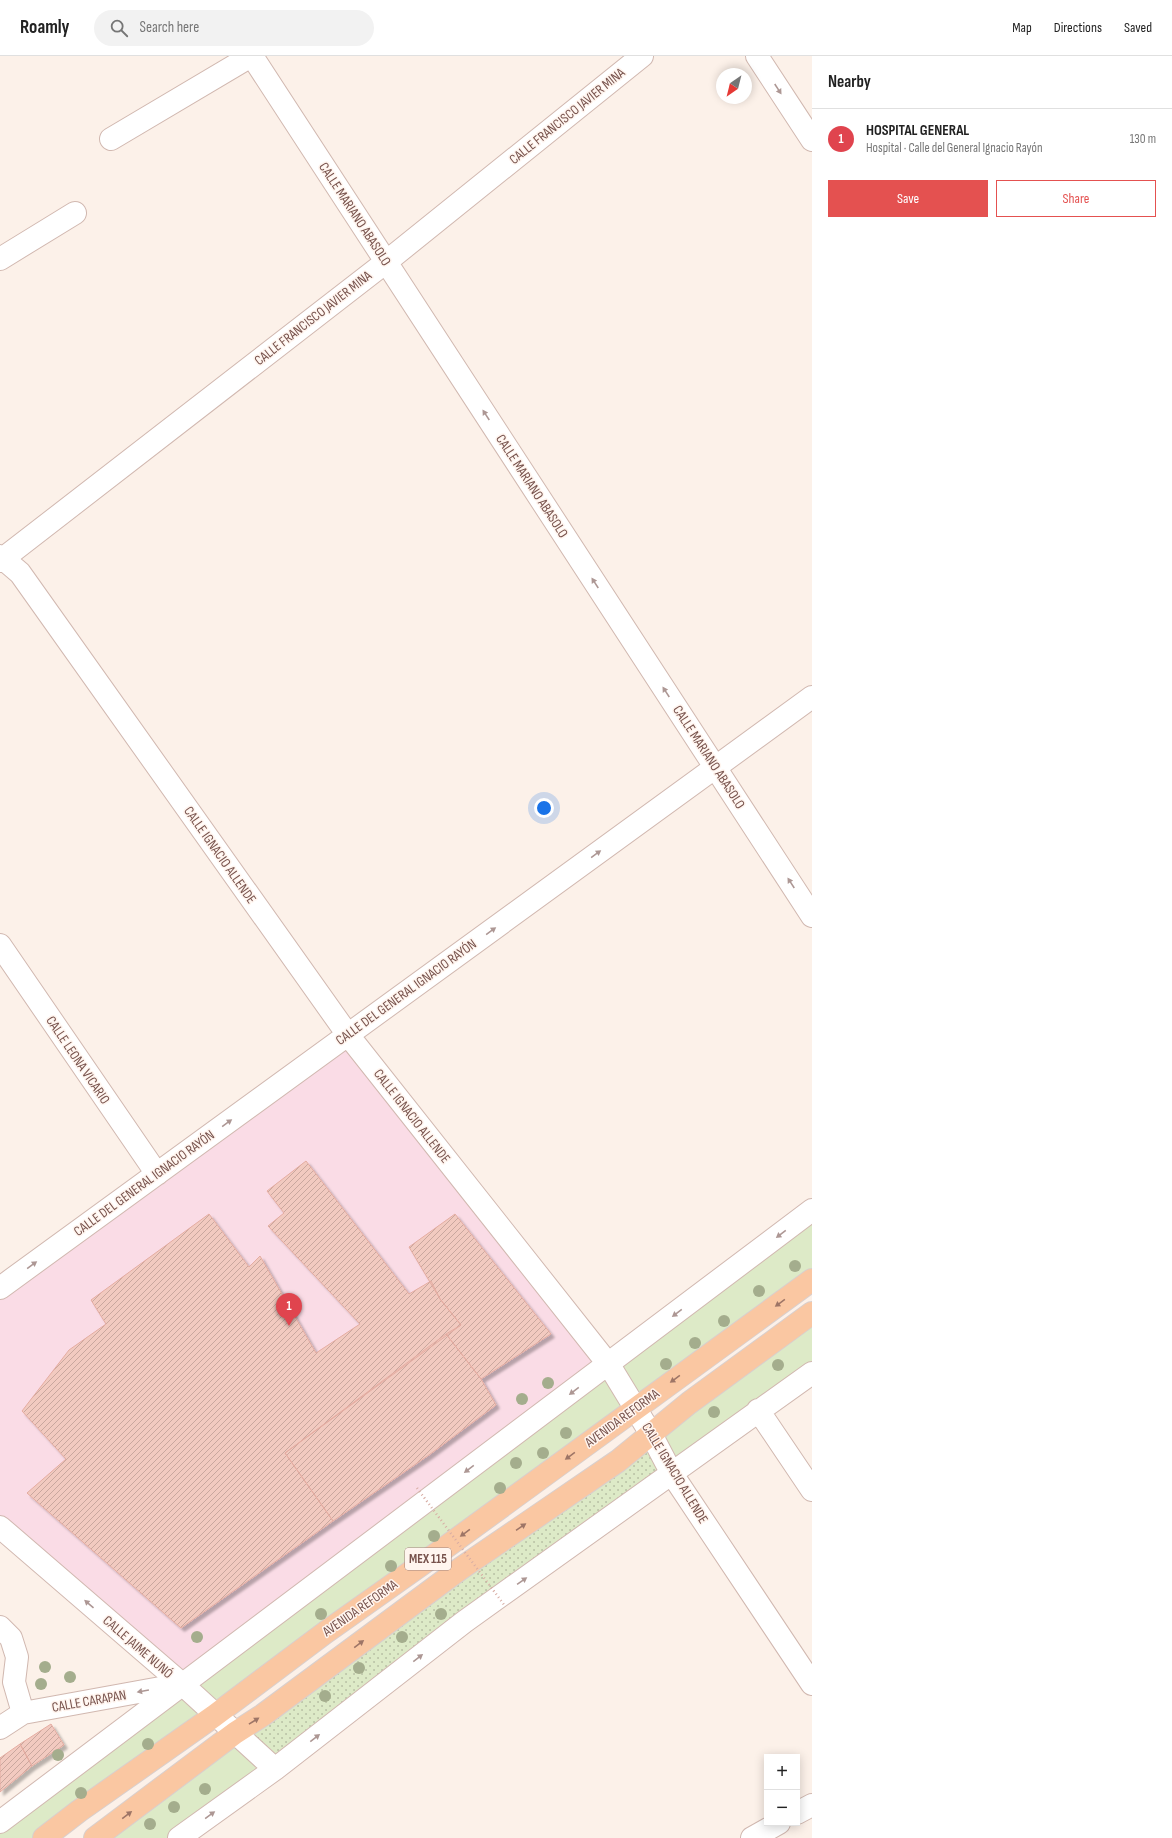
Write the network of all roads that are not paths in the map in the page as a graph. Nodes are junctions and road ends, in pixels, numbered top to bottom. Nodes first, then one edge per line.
1 (252, 56) edge
2 (642, 56) edge
3 (757, 56) edge
4 (111, 139) dead end
5 (812, 140) edge
6 (75, 213) dead end
7 (0, 259) edge
8 (386, 262) junction
9 (1, 559) edge
10 (812, 697) edge
11 (715, 767) junction
12 (812, 916) edge
13 (0, 945) edge
14 (348, 1035) junction
15 (157, 1174) junction
16 (812, 1210) edge
17 (812, 1280) edge
18 (0, 1288) edge
19 (812, 1313) edge
20 (609, 1364) junction
21 (812, 1373) edge
22 (636, 1408) junction
23 (758, 1410) junction
24 (651, 1434) junction
25 (672, 1474) junction
26 (812, 1490) edge
27 (0, 1527) edge
28 (0, 1627) edge
29 (182, 1684) junction
30 (812, 1684) edge
31 (23, 1713) junction
32 (214, 1716) junction
33 (0, 1728) edge
34 (234, 1733) junction
35 (275, 1769) junction
36 (812, 1805) edge
37 (800, 1811) edge
38 (0, 1822) edge
39 (774, 1826) edge
40 (44, 1838) edge
41 (96, 1838) edge
42 (179, 1838) edge
43 (752, 1838) edge

1 - 4 street
1 - 8 street, CALLE MARIANO ABASOLO
2 - 8 street, CALLE FRANCISCO JAVIER MINA
3 -> 5 street
6 - 7 street
8 - 9 street, CALLE FRANCISCO JAVIER MINA
11 -> 8 street, CALLE MARIANO ABASOLO
9 - 14 street, CALLE IGNACIO ALLENDE
10 - 11 street, CALLE DEL GENERAL IGNACIO RAYÓN
12 -> 11 street, CALLE MARIANO ABASOLO
14 -> 11 street, CALLE DEL GENERAL IGNACIO RAYÓN
13 - 15 street, CALLE LEONA VICARIO
15 -> 14 street, CALLE DEL GENERAL IGNACIO RAYÓN
14 - 20 street, CALLE IGNACIO ALLENDE
18 -> 15 street, CALLE DEL GENERAL IGNACIO RAYÓN
16 -> 20 street
17 -> 22 main road, AVENIDA REFORMA / MEX 115
19 - 24 main road, AVENIDA REFORMA / MEX 115
20 - 22 street, CALLE IGNACIO ALLENDE
20 -> 29 street
21 - 23 street
22 - 24 street, CALLE IGNACIO ALLENDE
22 -> 32 main road, AVENIDA REFORMA / MEX 115
23 - 25 street
23 - 26 street
24 - 25 street, CALLE IGNACIO ALLENDE
34 -> 24 main road, AVENIDA REFORMA / MEX 115
25 - 30 street, CALLE IGNACIO ALLENDE
35 -> 25 street
29 -> 27 street, CALLE JAIME NUNÓ
28 - 31 street
29 -> 31 street, CALLE CARAPAN
29 - 32 street, CALLE JAIME NUNÓ
29 - 38 street
31 - 33 street, CALLE CARAPAN
32 - 34 street, CALLE JAIME NUNÓ
32 - 40 main road, AVENIDA REFORMA / MEX 115
34 - 35 street, CALLE JAIME NUNÓ
41 -> 34 main road, AVENIDA REFORMA / MEX 115
42 -> 35 street
36 - 37 street
39 - 43 street

